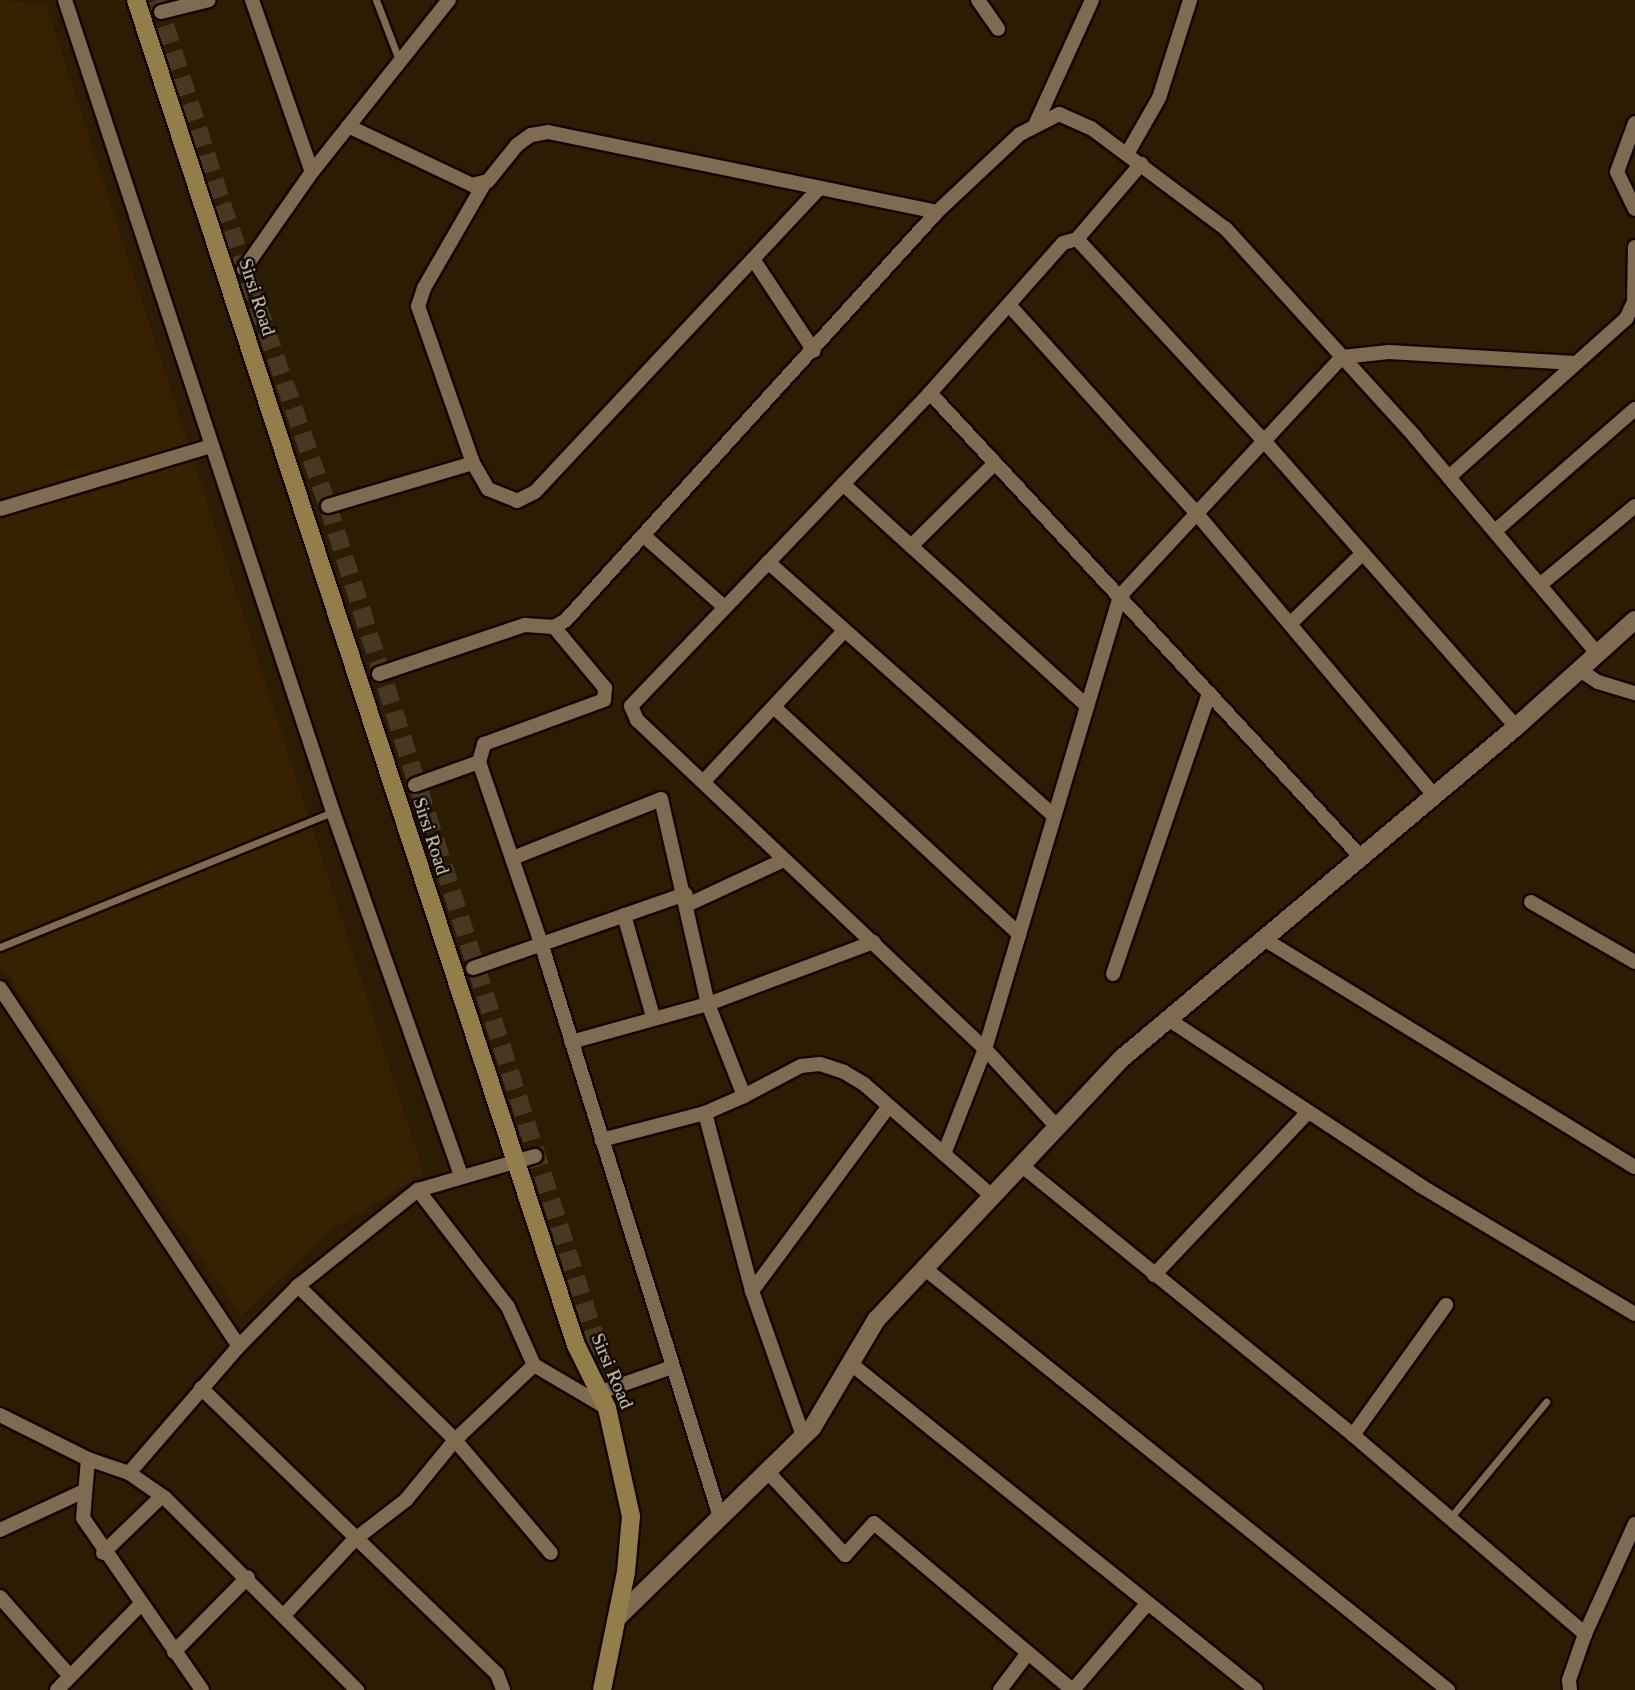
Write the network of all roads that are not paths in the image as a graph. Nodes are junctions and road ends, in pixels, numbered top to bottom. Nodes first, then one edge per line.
1 (65, 0) edge
2 (136, 0) edge
3 (209, 0) edge
4 (252, 0) edge
5 (376, 0) edge
6 (449, 0) edge
7 (978, 0) edge
8 (1093, 0) edge
9 (1190, 0) edge
10 (161, 12) dead end
11 (998, 29) dead end
12 (399, 60) junction
13 (1036, 123) junction
14 (1635, 123) edge
15 (348, 125) junction
16 (1127, 154) junction
17 (1141, 164) junction
18 (312, 172) junction
19 (484, 184) junction
20 (819, 189) junction
21 (1634, 202) edge
22 (937, 212) junction
23 (1077, 239) junction
24 (1635, 247) edge
25 (753, 258) junction
26 (244, 270) dead end
27 (1010, 306) junction
28 (1634, 309) edge
29 (814, 351) junction
30 (1342, 357) junction
31 (1576, 363) junction
32 (930, 393) junction
33 (1635, 409) edge
34 (1265, 442) junction
35 (212, 446) junction
36 (473, 463) junction
37 (995, 463) junction
38 (1448, 477) junction
39 (843, 484) junction
40 (328, 506) dead end
41 (1635, 506) edge
42 (0, 509) edge
43 (1198, 515) junction
44 (1495, 531) junction
45 (644, 536) junction
46 (911, 546) junction
47 (1362, 554) junction
48 (768, 562) junction
49 (1541, 584) junction
50 (1119, 596) junction
51 (723, 606) junction
52 (1635, 620) edge
53 (1290, 624) junction
54 (554, 627) junction
55 (844, 631) junction
56 (1597, 652) junction
57 (1578, 669) junction
58 (379, 674) dead end
59 (1209, 693) junction
60 (1635, 693) edge
61 (1087, 706) junction
62 (775, 708) junction
63 (1516, 727) junction
64 (479, 762) junction
65 (705, 780) junction
66 (415, 785) dead end
67 (1434, 795) junction
68 (333, 811) junction
69 (1054, 816) junction
70 (1361, 857) junction
71 (513, 858) junction
72 (785, 860) junction
73 (686, 899) junction
74 (1531, 901) dead end
75 (624, 915) junction
76 (1019, 934) junction
77 (1264, 939) junction
78 (874, 942) junction
79 (541, 943) junction
80 (0, 947) edge
81 (1635, 962) edge
82 (473, 968) dead end
83 (1113, 974) dead end
84 (0, 988) edge
85 (708, 1003) junction
86 (653, 1017) junction
87 (1168, 1019) junction
88 (571, 1042) junction
89 (985, 1049) junction
90 (744, 1096) junction
91 (888, 1107) junction
92 (1308, 1112) junction
93 (705, 1113) junction
94 (1057, 1127) junction
95 (601, 1140) junction
96 (944, 1154) junction
97 (526, 1158) junction
98 (1021, 1165) junction
99 (1635, 1167) edge
100 (461, 1176) junction
101 (418, 1190) junction
102 (992, 1196) junction
103 (924, 1268) junction
104 (1154, 1275) junction
105 (298, 1286) junction
106 (752, 1292) junction
107 (1446, 1305) dead end
108 (1635, 1314) edge
109 (239, 1346) junction
110 (850, 1363) junction
111 (534, 1365) junction
112 (673, 1367) junction
113 (201, 1388) junction
114 (602, 1395) junction
115 (1546, 1402) dead end
116 (0, 1415) edge
117 (1353, 1435) junction
118 (803, 1436) junction
119 (455, 1440) junction
120 (88, 1459) junction
121 (767, 1471) junction
122 (129, 1473) junction
123 (82, 1493) junction
124 (162, 1496) junction
125 (720, 1517) junction
126 (1450, 1518) junction
127 (1635, 1524) edge
128 (0, 1530) edge
129 (354, 1541) junction
130 (103, 1553) junction
131 (551, 1553) dead end
132 (248, 1577) junction
133 (0, 1597) edge
134 (1147, 1604) junction
135 (140, 1605) junction
136 (285, 1614) junction
137 (618, 1617) junction
138 (1585, 1634) junction
139 (174, 1652) junction
140 (1028, 1653) junction
141 (70, 1676) junction
142 (57, 1690) edge
143 (202, 1690) edge
144 (357, 1690) edge
145 (503, 1690) edge
146 (602, 1690) edge
147 (1000, 1690) edge
148 (1073, 1690) edge
149 (1256, 1690) edge
150 (1448, 1690) edge
151 (1570, 1690) edge

1 - 35 street
2 - 97 main road, Sirsi Road
3 - 10 street
4 - 18 street
5 - 12 lane
6 - 12 street
7 - 11 street
8 - 13 street
9 - 16 street
12 - 15 street
13 - 16 street
13 - 22 street
14 - 21 street
15 - 18 street
15 - 19 street
16 - 17 street
17 - 23 street
17 - 30 street
18 - 26 street
19 - 20 street
19 - 36 street
20 - 22 street
20 - 25 street
22 - 29 street
23 - 27 street
23 - 34 street
24 - 28 street
25 - 29 street
25 - 36 street
27 - 32 street
27 - 43 street
28 - 31 street
29 - 45 street
30 - 31 street
30 - 34 street
30 - 38 street
31 - 38 street
32 - 37 street
32 - 39 street
33 - 44 street
34 - 43 street
34 - 47 street
35 - 42 street
35 - 68 street
36 - 40 street
37 - 46 street
37 - 50 street
38 - 44 street
39 - 46 street
39 - 48 street
41 - 49 street
43 - 50 street
43 - 53 street
44 - 49 street
45 - 51 street
45 - 54 street
46 - 61 street
47 - 53 street
47 - 63 street
48 - 51 street
48 - 55 street
49 - 56 street
50 - 59 street
50 - 61 street
51 - 65 street
52 - 56 street
53 - 67 street
54 - 58 street
54 - 64 street
55 - 62 street
55 - 69 street
56 - 57 street
57 - 60 street
57 - 63 street
59 - 70 street
59 - 83 street
61 - 69 street
62 - 65 street
62 - 76 street
63 - 67 street
64 - 66 street
64 - 71 street
65 - 72 street
67 - 70 street
68 - 80 lane
68 - 100 street
69 - 76 street
70 - 77 street
71 - 73 street
71 - 79 street
72 - 73 street
72 - 78 street
73 - 75 street
73 - 85 street
74 - 81 street
75 - 79 street
75 - 86 street
76 - 89 street
77 - 87 street
77 - 99 street
78 - 85 street
78 - 89 street
79 - 82 street
79 - 88 street
84 - 109 street
85 - 86 street
85 - 90 street
86 - 88 street
87 - 92 street
87 - 94 street
88 - 95 street
89 - 94 street
89 - 96 street
90 - 91 street
90 - 93 street
91 - 96 street
91 - 106 street
92 - 104 street
92 - 108 street
93 - 95 street
93 - 106 street
94 - 98 street
95 - 112 street
96 - 102 street
97 - 100 street
97 - 114 main road, Sirsi Road
98 - 102 street
98 - 104 street
100 - 101 street
101 - 105 street
101 - 111 street
102 - 103 street
103 - 110 street
103 - 150 street
104 - 117 street
105 - 109 street
105 - 119 street
106 - 118 street
107 - 117 street
109 - 113 street
110 - 118 street
110 - 134 street
111 - 114 street
111 - 119 street
112 - 114 street
112 - 125 street
113 - 122 street
113 - 129 street
114 - 137 main road, Sirsi Road
115 - 126 lane
116 - 120 street
117 - 126 street
118 - 121 street
119 - 129 street
119 - 131 street
120 - 122 street
120 - 123 street
121 - 125 street
121 - 140 street
122 - 124 street
123 - 128 street
123 - 130 street
124 - 130 street
124 - 132 street
125 - 137 street
126 - 138 street
127 - 138 street
129 - 136 street
129 - 145 street
130 - 135 street
132 - 136 street
132 - 139 street
133 - 141 street
134 - 148 street
134 - 149 street
135 - 139 street
135 - 141 street
136 - 144 street
137 - 146 main road, Sirsi Road
138 - 151 street
139 - 143 street
140 - 147 street
140 - 148 street
141 - 142 street

